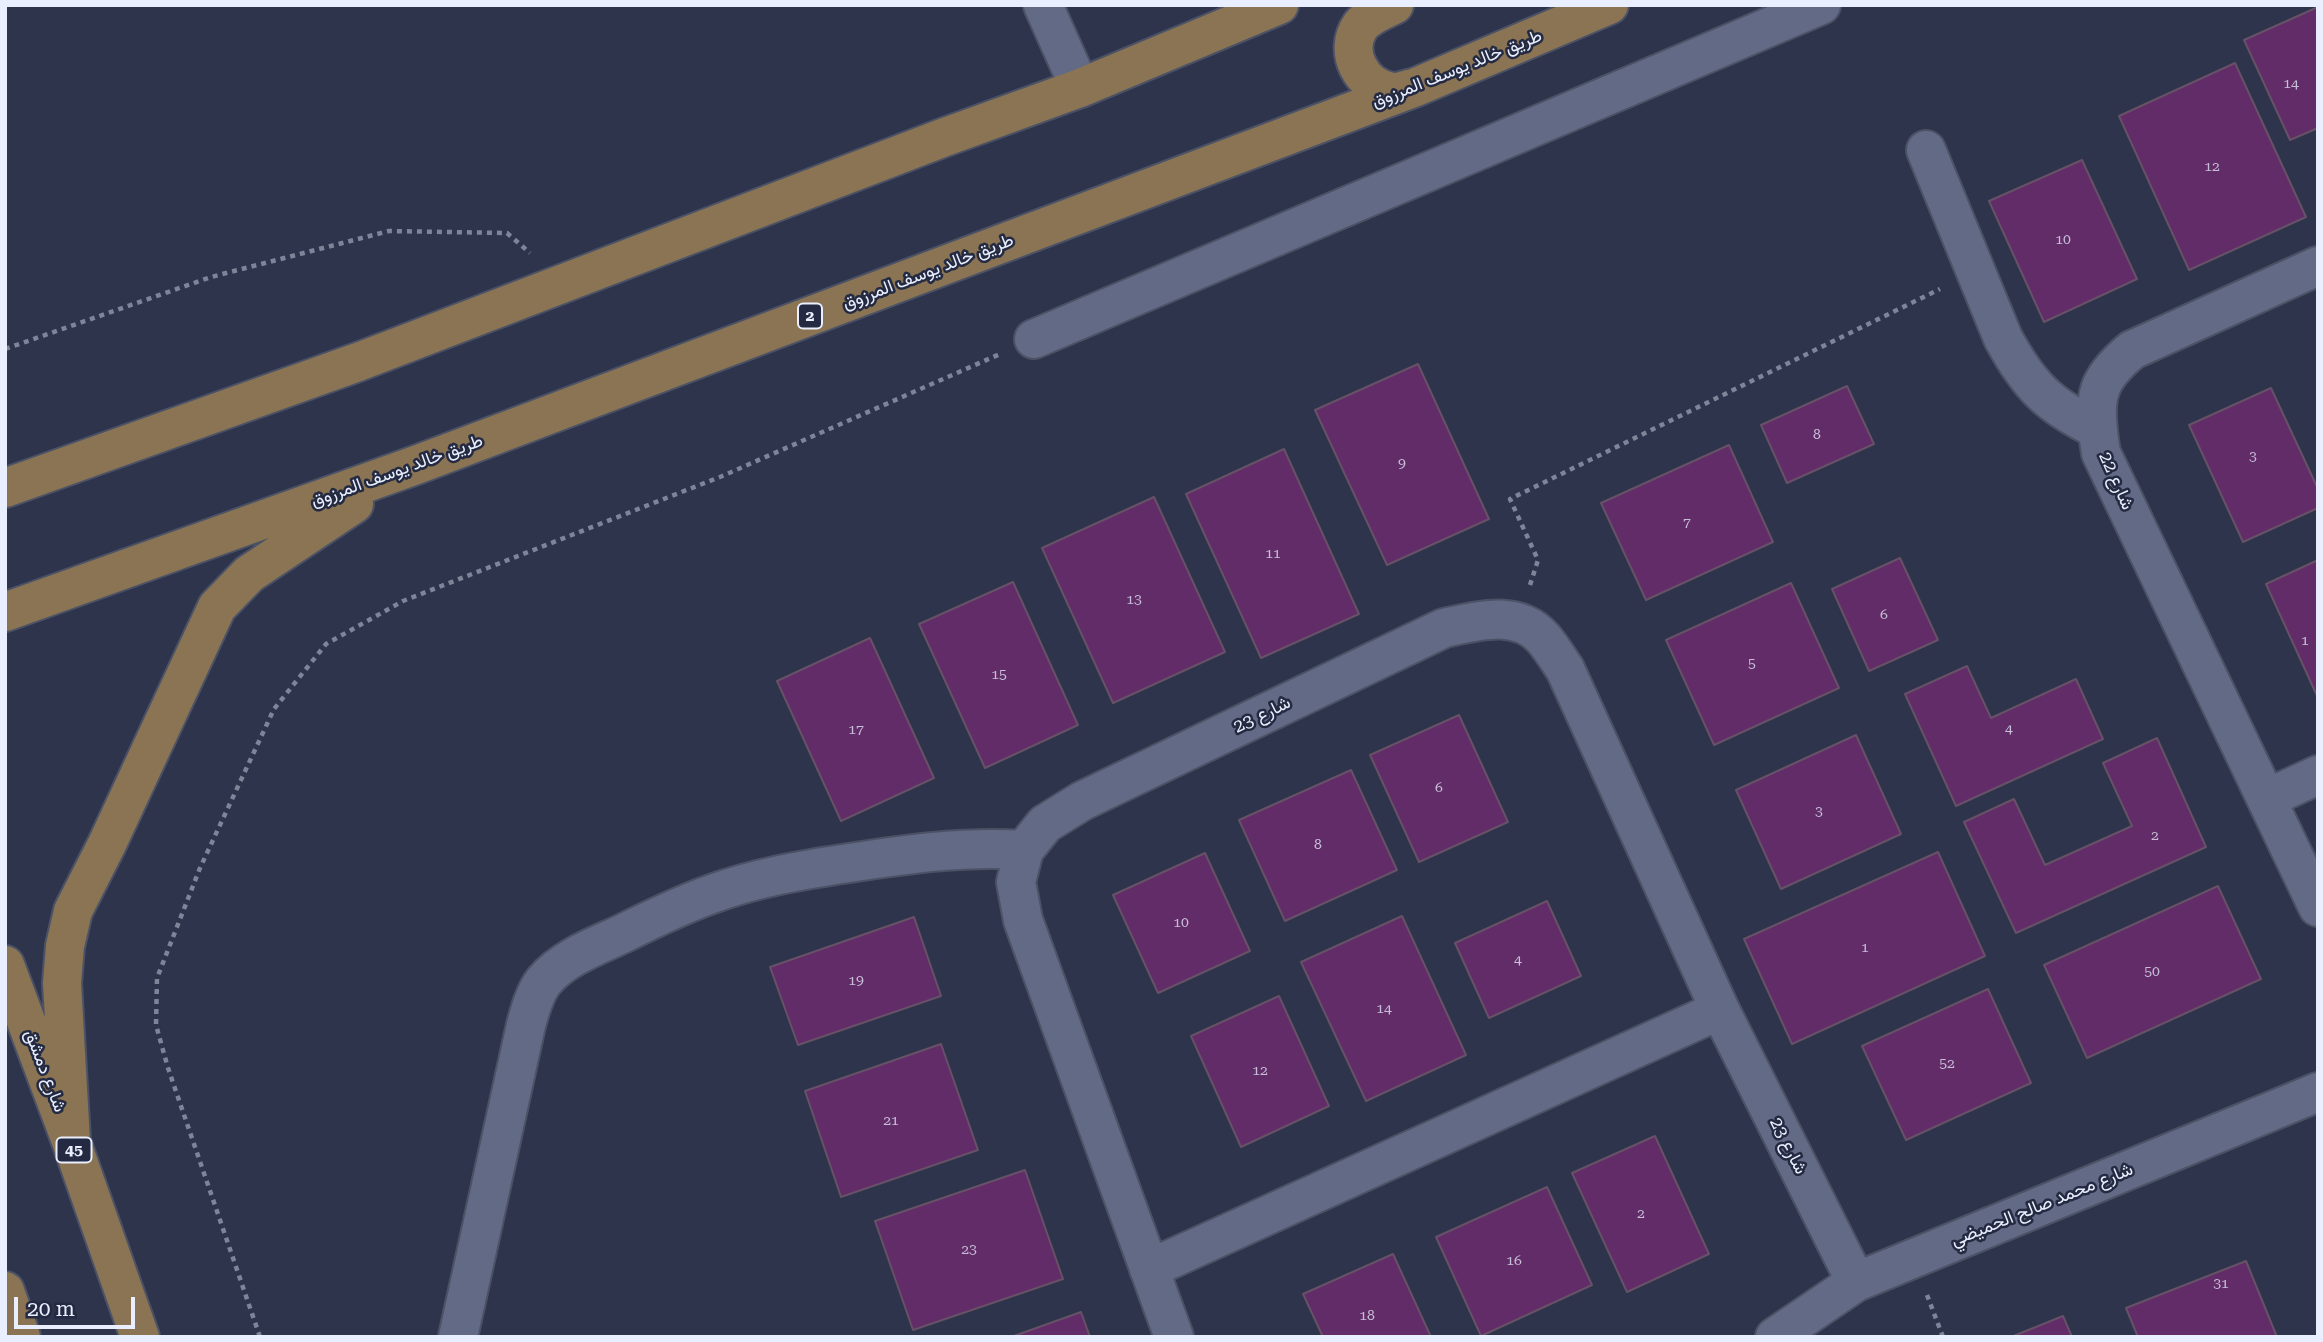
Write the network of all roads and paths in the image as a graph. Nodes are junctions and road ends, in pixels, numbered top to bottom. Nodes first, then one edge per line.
1 (1043, 5) edge
2 (1279, 5) edge
3 (1394, 5) edge
4 (1609, 5) edge
5 (1821, 5) edge
6 (1416, 87) junction
7 (1080, 88) junction
8 (1926, 149) dead end
9 (2318, 266) edge
10 (1975, 272) junction
11 (565, 283) junction
12 (1034, 339) joint
13 (5, 349) edge
14 (2097, 429) junction
15 (416, 465) junction
16 (5, 488) edge
17 (5, 612) edge
18 (1518, 620) junction
19 (2318, 775) edge
20 (2268, 799) junction
21 (1024, 850) junction
22 (2318, 907) edge
23 (5, 965) edge
24 (1720, 1010) junction
25 (2318, 1093) edge
26 (71, 1141) junction
27 (1149, 1269) junction
28 (1856, 1282) junction
29 (5, 1291) edge
30 (21, 1337) edge
31 (140, 1337) edge
32 (260, 1337) edge
33 (458, 1337) edge
34 (1174, 1337) edge
35 (1775, 1337) edge

1 - 7 street
2 - 7 main road
3 - 6 main road
4 - 6 main road, طريق خالد يوسف المرزوق / 2
5 - 12 street
6 - 15 main road, طريق خالد يوسف المرزوق / 2
7 - 11 main road
8 - 10 street
9 - 14 street, شارع 22
10 - 14 street
10 - 18 path
11 - 13 path
11 - 16 main road
12 - 32 path
14 - 20 street, شارع 22
15 - 17 main road, طريق خالد يوسف المرزوق / 2
15 - 26 main road
18 - 21 street, شارع 23
18 - 24 street, شارع 23
19 - 20 street
20 - 22 street, شارع 22
21 - 27 street, شارع 23
21 - 33 street
23 - 26 main road, شارع دمشق / 45
24 - 27 street
24 - 28 street, شارع 23
25 - 28 street, شارع محمد صالح الحميضي
26 - 31 main road, شارع دمشق / 45
27 - 34 street, شارع 23
28 - 35 street, شارع محمد صالح الحميضي
29 - 30 main road

